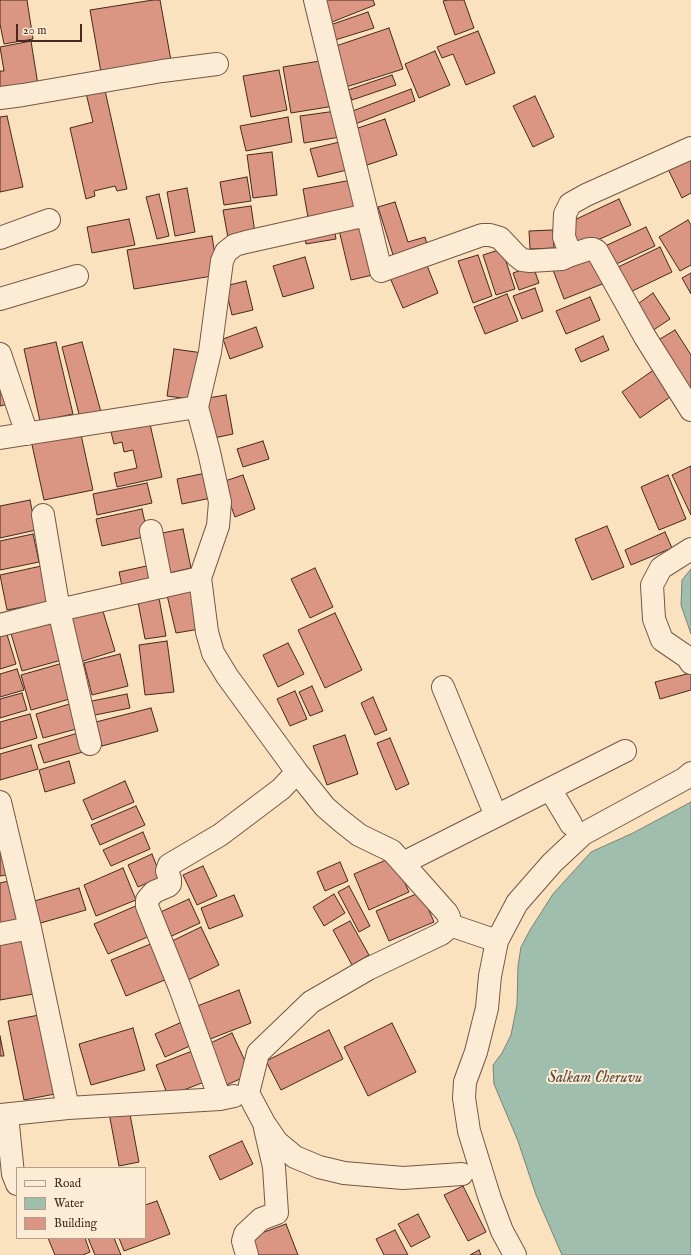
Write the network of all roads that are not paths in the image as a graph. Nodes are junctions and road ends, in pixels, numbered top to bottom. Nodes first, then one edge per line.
1 (315, 0) edge
2 (217, 64) dead end
3 (0, 98) edge
4 (691, 148) edge
5 (368, 215) junction
6 (49, 220) dead end
7 (0, 238) edge
8 (571, 255) junction
9 (77, 276) dead end
10 (0, 299) edge
11 (0, 354) edge
12 (197, 407) junction
13 (691, 410) edge
14 (27, 434) junction
15 (0, 438) edge
16 (43, 515) dead end
17 (151, 531) dead end
18 (691, 549) edge
19 (200, 578) junction
20 (162, 587) junction
21 (60, 610) junction
22 (0, 625) edge
23 (691, 663) edge
24 (443, 687) dead end
25 (90, 744) dead end
26 (625, 751) dead end
27 (297, 772) junction
28 (691, 773) edge
29 (550, 788) junction
30 (0, 802) edge
31 (496, 816) junction
32 (570, 824) dead end
33 (403, 863) junction
34 (450, 925) junction
35 (30, 928) junction
36 (0, 934) edge
37 (497, 942) junction
38 (248, 1093) junction
39 (220, 1098) junction
40 (68, 1108) junction
41 (4, 1115) edge
42 (264, 1123) junction
43 (462, 1174) dead end
44 (16, 1182) edge
45 (248, 1255) edge
46 (515, 1255) edge

1 - 5 street
2 - 3 street
4 - 8 street
5 - 8 street
5 - 12 street
6 - 7 street
8 - 13 street
9 - 10 street
11 - 14 street
12 - 14 street
12 - 19 street
14 - 15 street
16 - 21 street
17 - 20 street
18 - 23 street
19 - 20 street
19 - 27 street
20 - 21 street
21 - 22 street
21 - 25 street
24 - 31 street
26 - 29 street
27 - 33 street
27 - 39 street
28 - 37 street
29 - 31 street
29 - 32 street
30 - 35 street
31 - 33 street
33 - 34 street
34 - 37 street
34 - 38 street
35 - 36 street
35 - 40 street
37 - 46 street
38 - 39 street
38 - 42 street
39 - 40 street
40 - 41 street
41 - 44 street
42 - 43 street
42 - 45 street

